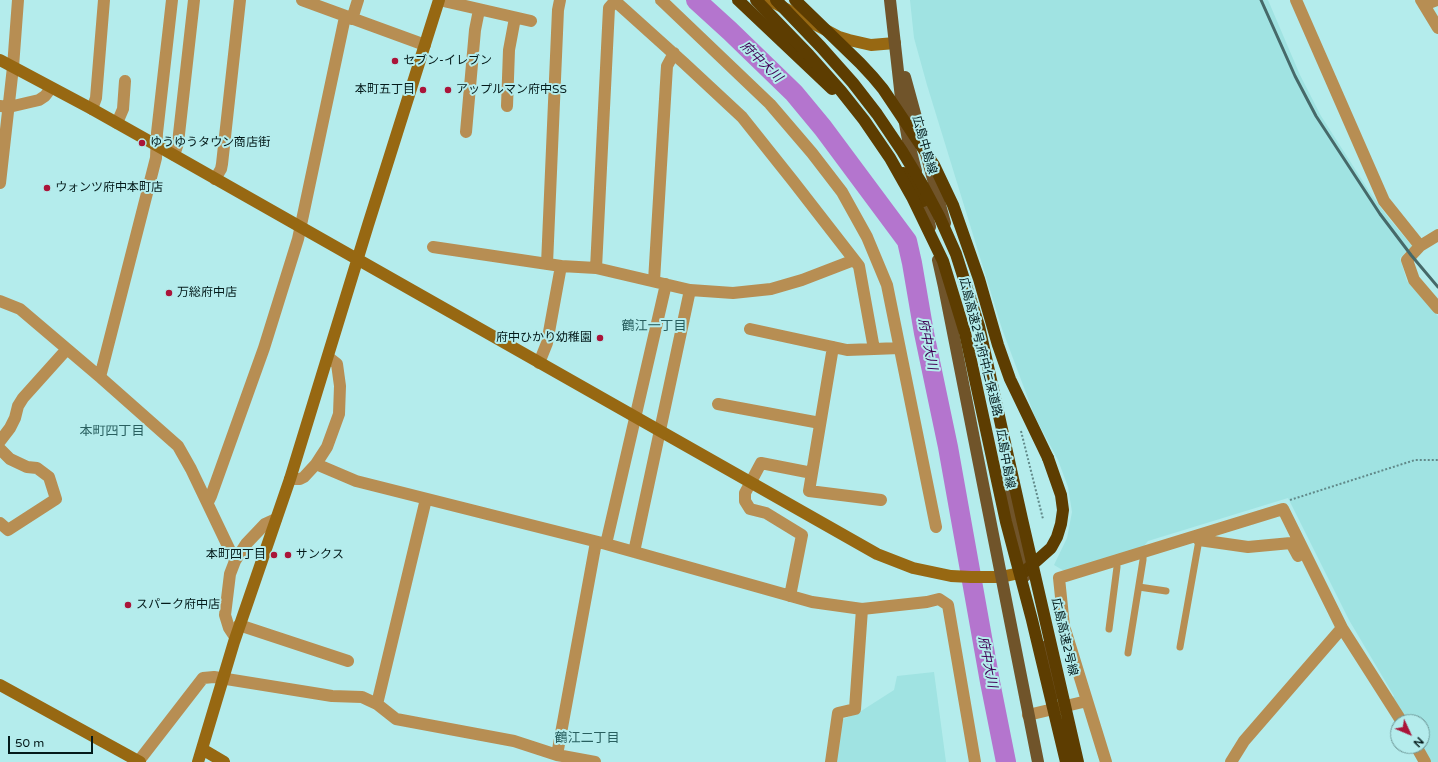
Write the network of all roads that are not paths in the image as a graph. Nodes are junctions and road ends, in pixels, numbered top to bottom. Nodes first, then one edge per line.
1 (18, 0) edge
2 (104, 0) edge
3 (172, 0) edge
4 (194, 0) edge
5 (240, 0) edge
6 (302, 0) edge
7 (358, 0) edge
8 (439, 0) edge
9 (560, 0) edge
10 (614, 0) edge
11 (662, 0) edge
12 (738, 0) edge
13 (756, 0) edge
14 (769, 0) edge
15 (776, 0) edge
16 (795, 0) edge
17 (890, 0) edge
18 (1296, 0) edge
19 (1437, 0) edge
20 (1423, 3) edge
21 (479, 10) junction
22 (349, 18) junction
23 (515, 18) junction
24 (531, 21) dead end
25 (1438, 28) edge
26 (895, 43) junction
27 (425, 45) junction
28 (674, 54) junction
29 (0, 60) edge
30 (13, 68) junction
31 (125, 81) dead end
32 (52, 88) junction
33 (4, 106) edge
34 (507, 106) dead end
35 (92, 109) junction
36 (117, 123) junction
37 (466, 132) dead end
38 (156, 145) junction
39 (174, 155) junction
40 (216, 179) junction
41 (0, 183) edge
42 (923, 201) junction
43 (300, 227) junction
44 (1438, 235) edge
45 (1420, 246) junction
46 (432, 247) dead end
47 (357, 260) junction
48 (854, 260) junction
49 (547, 264) junction
50 (561, 266) junction
51 (596, 268) junction
52 (660, 282) junction
53 (690, 290) junction
54 (0, 301) edge
55 (1438, 308) edge
56 (750, 328) dead end
57 (832, 347) junction
58 (874, 348) junction
59 (899, 348) junction
60 (67, 349) junction
61 (328, 357) junction
62 (539, 363) junction
63 (100, 377) junction
64 (718, 404) dead end
65 (636, 418) junction
66 (820, 423) junction
67 (659, 431) junction
68 (0, 441) edge
69 (0, 449) edge
70 (316, 464) junction
71 (812, 473) junction
72 (290, 479) junction
73 (750, 483) junction
74 (426, 499) junction
75 (881, 500) dead end
76 (208, 502) junction
77 (276, 519) junction
78 (1022, 519) joint
79 (0, 523) edge
80 (936, 527) dead end
81 (1198, 538) junction
82 (601, 543) junction
83 (634, 552) junction
84 (1143, 552) junction
85 (1298, 556) dead end
86 (1116, 560) junction
87 (235, 561) junction
88 (1024, 572) junction
89 (995, 577) junction
90 (1139, 587) junction
91 (1166, 591) dead end
92 (790, 596) junction
93 (862, 609) junction
94 (240, 625) junction
95 (1342, 628) junction
96 (1109, 629) dead end
97 (235, 637) junction
98 (1180, 647) dead end
99 (1128, 654) dead end
100 (348, 661) dead end
101 (223, 679) junction
102 (0, 685) edge
103 (1087, 701) junction
104 (377, 704) junction
105 (1060, 707) junction
106 (1397, 714) edge
107 (1028, 715) junction
108 (202, 749) junction
109 (557, 754) junction
110 (139, 762) edge
111 (198, 762) edge
112 (224, 762) edge
113 (595, 762) edge
114 (830, 762) edge
115 (975, 762) edge
116 (1038, 762) edge
117 (1066, 762) edge
118 (1069, 762) edge
119 (1078, 762) edge
120 (1106, 762) edge
121 (1231, 762) edge

1 - 30 street
2 - 35 street
3 - 38 street
4 - 39 street
5 - 40 street
6 - 22 street
7 - 22 street
8 - 21 street
8 - 27 street
9 - 49 street
10 - 28 street
10 - 51 street
11 - 59 street
12 - 42 highway
13 - 117 highway, 広島高速2号;府中仁保道路, bridge
14 - 26 street
15 - 78 highway, 広島高速2号;府中仁保道路, bridge
16 - 88 highway, bridge
17 - 26 main road, 広島中島線
18 - 45 street
19 - 20 street
20 - 25 street
21 - 23 street
21 - 37 street
22 - 27 street
22 - 43 street
23 - 24 street
23 - 34 street
26 - 42 main road, 広島中島線
26 - 88 main road, 広島中島線
27 - 47 street
28 - 48 street
28 - 52 street
29 - 30 street
30 - 32 street
30 - 33 street
31 - 36 street
32 - 33 street
32 - 35 street
33 - 41 street
35 - 36 street
36 - 38 street
38 - 39 street
38 - 63 street
39 - 40 street
40 - 43 street
42 - 89 main road, 広島中島線
43 - 47 street
43 - 76 street
44 - 45 street
45 - 55 street
46 - 49 street
47 - 61 street
47 - 62 street
48 - 53 street
48 - 58 street
49 - 50 street
50 - 51 street
50 - 62 street
51 - 52 street
52 - 53 street
52 - 65 street
53 - 67 street
54 - 60 street
56 - 57 street
57 - 58 street
57 - 66 street
58 - 59 street
59 - 80 street
60 - 63 street
60 - 68 street
61 - 70 street
61 - 72 street
62 - 65 street
63 - 76 street
64 - 66 street
65 - 67 street
65 - 82 street
66 - 71 street
67 - 73 street
67 - 83 street
69 - 79 street
70 - 72 street
70 - 74 street
71 - 73 street
71 - 75 street
72 - 77 street
73 - 89 street
73 - 92 street
74 - 82 street
74 - 104 street
76 - 87 street
77 - 87 street
77 - 94 street
78 - 119 highway, 広島高速2号線, bridge
81 - 84 street
81 - 85 street
81 - 95 street
81 - 98 lane
82 - 83 street
82 - 109 street
83 - 92 street
84 - 86 street
84 - 90 lane
86 - 96 lane
86 - 103 street
87 - 97 street
88 - 89 street
88 - 105 main road, 広島中島線
89 - 107 main road, 広島中島線
90 - 91 lane
90 - 99 lane
92 - 93 street
93 - 114 street
93 - 115 street
94 - 97 street
94 - 100 street
95 - 106 street
95 - 121 street
97 - 101 street
101 - 104 street
101 - 108 street
101 - 110 street
102 - 110 street
103 - 105 street
103 - 120 street
104 - 109 street
105 - 107 street
105 - 118 main road, 広島中島線
107 - 116 main road, 広島中島線
108 - 111 street
108 - 112 street
109 - 113 street

